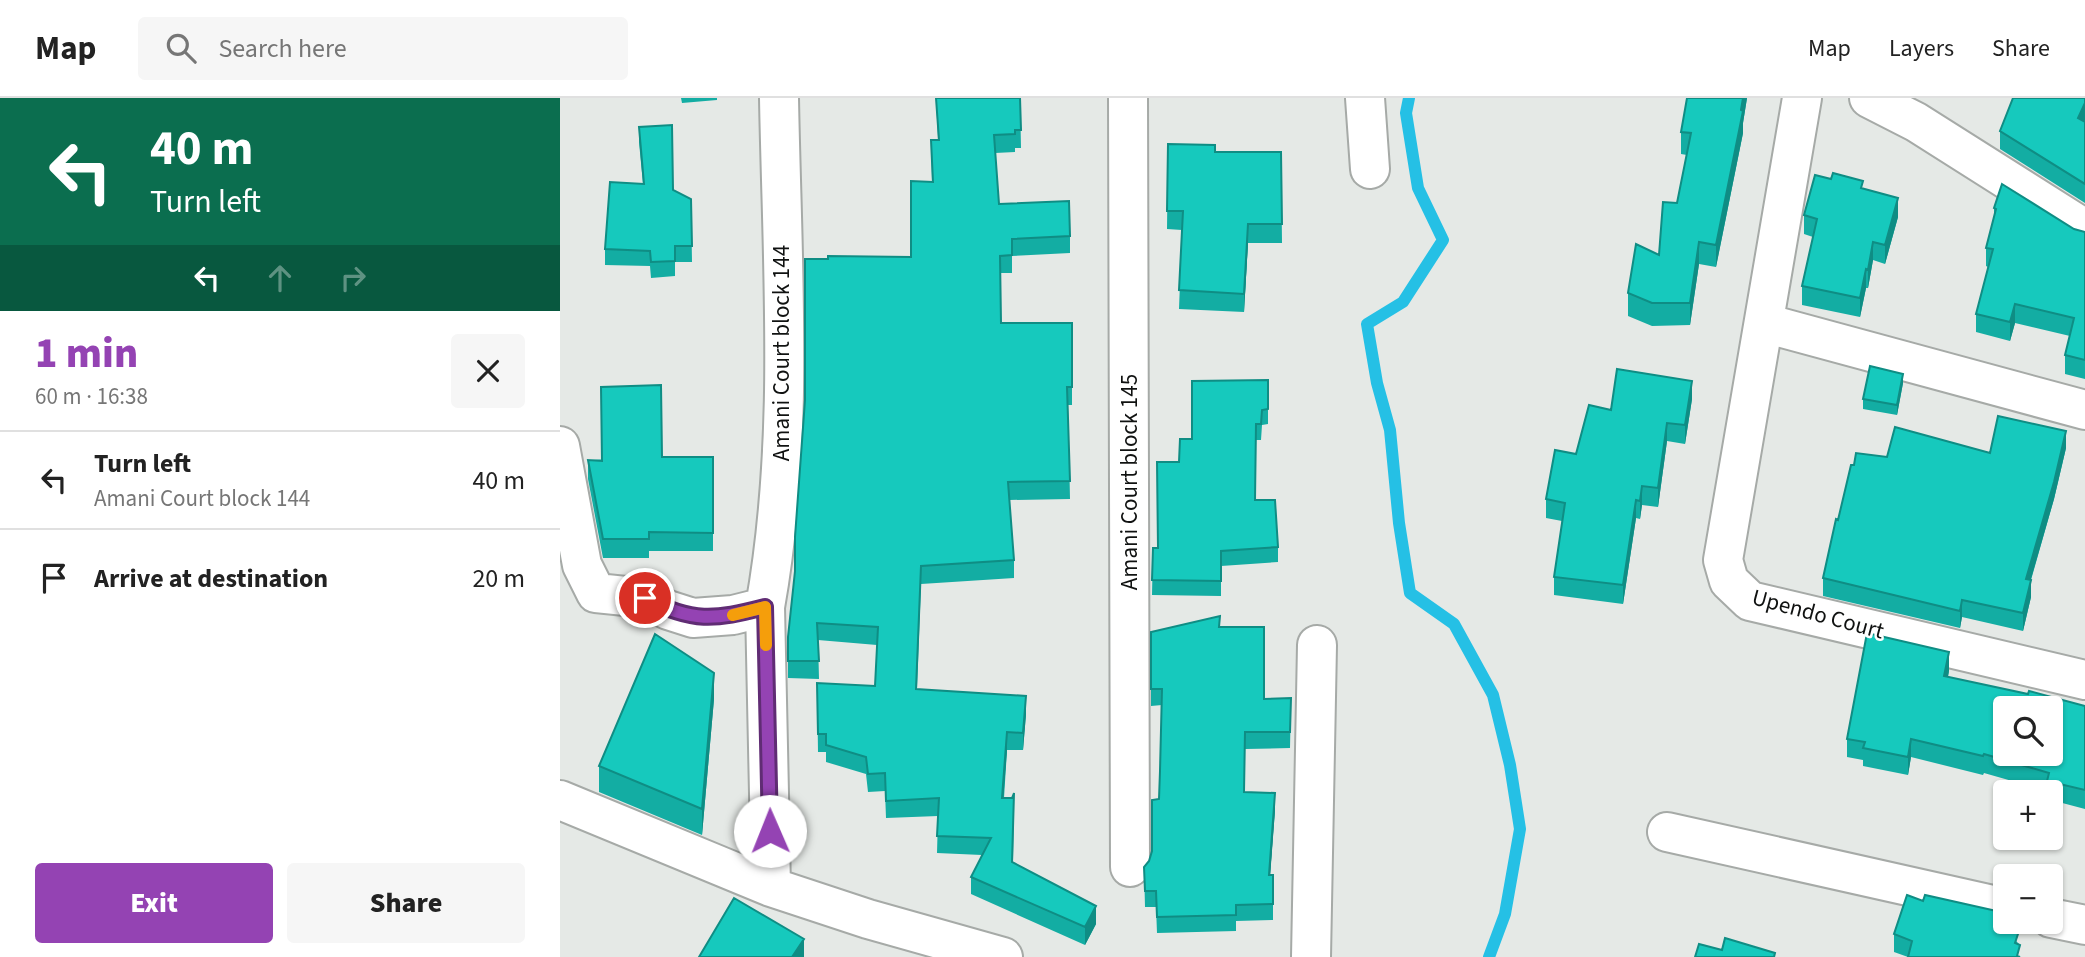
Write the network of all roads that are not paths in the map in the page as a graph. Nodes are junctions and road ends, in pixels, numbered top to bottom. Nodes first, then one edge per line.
1 (779, 98) edge
2 (1128, 98) edge
3 (1365, 98) edge
4 (1802, 98) edge
5 (1869, 98) edge
6 (1370, 169) dead end
7 (2085, 229) edge
8 (1764, 323) junction
9 (2085, 410) edge
10 (560, 446) edge
11 (765, 607) junction
12 (1317, 645) dead end
13 (2085, 680) edge
14 (560, 800) edge
15 (1667, 832) dead end
16 (1130, 867) dead end
17 (771, 887) junction
18 (1993, 905) edge
19 (2063, 920) edge
20 (2085, 925) edge
21 (1003, 957) edge
22 (1311, 957) edge

1 - 11 street, Amani Court block 144
2 - 16 street, Amani Court block 145
3 - 6 street
4 - 8 street, Upendo Court
5 - 7 street
8 - 9 street
8 - 13 street, Upendo Court
10 - 11 street
11 - 17 street, Amani Court block 144
12 - 22 street
14 - 17 street
15 - 18 street
17 - 21 street
19 - 20 street

